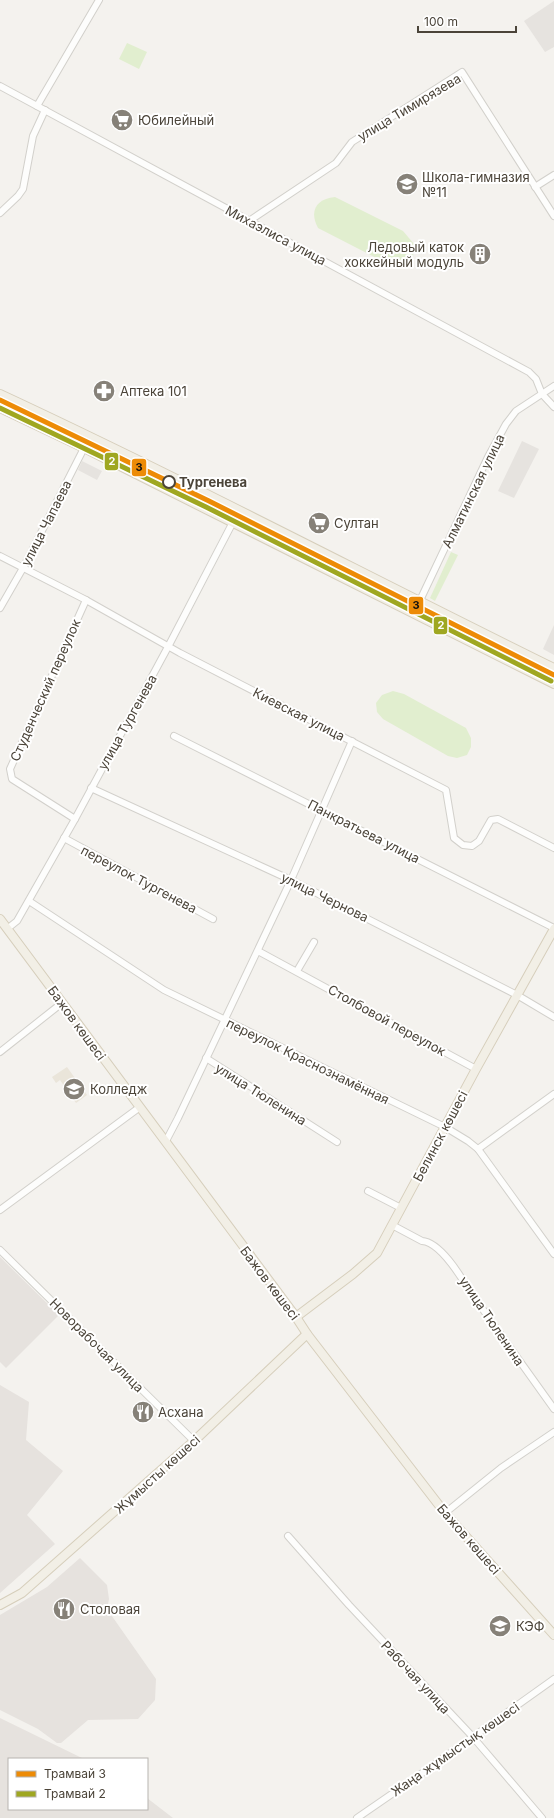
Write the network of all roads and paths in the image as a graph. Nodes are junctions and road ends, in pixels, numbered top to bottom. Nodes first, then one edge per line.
1 (99, 0) edge
2 (0, 86) edge
3 (37, 106) junction
4 (45, 110) junction
5 (554, 175) edge
6 (535, 187) junction
7 (0, 212) edge
8 (554, 216) edge
9 (249, 221) junction
10 (554, 386) edge
11 (0, 394) edge
12 (542, 394) junction
13 (554, 407) edge
14 (0, 408) edge
15 (90, 436) junction
16 (84, 448) junction
17 (239, 510) junction
18 (233, 522) junction
19 (0, 556) edge
20 (23, 568) junction
21 (86, 600) junction
22 (420, 600) junction
23 (0, 608) edge
24 (414, 613) junction
25 (169, 645) junction
26 (554, 668) edge
27 (554, 684) edge
28 (174, 736) dead end
29 (352, 741) junction
30 (91, 788) junction
31 (321, 810) junction
32 (75, 819) junction
33 (64, 838) junction
34 (554, 848) edge
35 (292, 880) junction
36 (29, 901) junction
37 (0, 919) edge
38 (213, 919) dead end
39 (554, 928) edge
40 (8, 929) junction
41 (314, 942) dead end
42 (258, 951) junction
43 (297, 971) junction
44 (517, 995) junction
45 (62, 1003) junction
46 (554, 1017) edge
47 (225, 1020) junction
48 (0, 1052) edge
49 (206, 1058) junction
50 (476, 1069) junction
51 (554, 1094) edge
52 (140, 1107) junction
53 (445, 1127) junction
54 (166, 1141) junction
55 (337, 1142) dead end
56 (478, 1149) junction
57 (368, 1191) dead end
58 (401, 1208) junction
59 (0, 1210) edge
60 (392, 1225) junction
61 (0, 1250) edge
62 (554, 1254) edge
63 (296, 1317) junction
64 (307, 1334) junction
65 (554, 1409) edge
66 (554, 1432) edge
67 (194, 1441) junction
68 (445, 1513) junction
69 (288, 1536) dead end
70 (0, 1605) edge
71 (554, 1635) edge
72 (554, 1679) edge
73 (472, 1736) junction
74 (358, 1818) edge
75 (542, 1818) edge

1 - 3 street
2 - 3 street, Михаэлиса улица
3 - 4 street, Михаэлиса улица
4 - 7 street
4 - 9 street, Михаэлиса улица
5 - 6 street
6 - 8 street, улица Тимирязева
6 - 9 street, улица Тимирязева
9 - 12 street, Михаэлиса улица
10 - 12 street, Алматинская улица
11 - 15 main road
12 - 13 street, Михаэлиса улица
12 - 22 street, Алматинская улица
14 - 16 main road
15 - 16 main road, улица Чапаева
15 - 17 main road
16 - 18 main road
16 - 20 street, улица Чапаева
17 - 18 main road, улица Тургенева
17 - 22 main road
18 - 24 main road
18 - 25 street, улица Тургенева
19 - 20 street, Киевская улица
20 - 21 street, Киевская улица
20 - 23 street, улица Чапаева
21 - 25 street, Киевская улица
21 - 32 street, Студенческий переулок
22 - 24 street, Алматинская улица
22 - 26 main road
24 - 27 main road
25 - 29 street, Киевская улица
25 - 30 street, улица Тургенева
28 - 31 street, Панкратьева улица
29 - 31 street
29 - 34 street, Киевская улица
30 - 32 street, улица Тургенева
30 - 35 street, улица Чернова
31 - 35 street
31 - 39 street, Панкратьева улица
32 - 33 street, улица Тургенева
33 - 36 street, улица Тургенева
33 - 38 street, переулок Тургенева
35 - 42 street
35 - 44 street, улица Чернова
36 - 40 street, улица Тургенева
36 - 47 street, переулок Краснознамённая
37 - 40 main road, Бажов көшесі
39 - 44 main road, Белинск көшесі
40 - 45 main road, Бажов көшесі
41 - 43 street
42 - 43 street, Столбовой переулок
42 - 47 street
43 - 50 street, Столбовой переулок
44 - 46 street, улица Чернова
44 - 50 main road, Белинск көшесі
45 - 48 street
45 - 52 main road, Бажов көшесі
47 - 49 street
47 - 53 street, переулок Краснознамённая
49 - 54 street
49 - 55 street, улица Тюленина
50 - 53 main road, Белинск көшесі
51 - 56 street
52 - 54 main road, Бажов көшесі
52 - 59 street
53 - 56 street, переулок Краснознамённая
53 - 58 main road, Белинск көшесі
54 - 63 main road, Бажов көшесі
56 - 62 street, переулок Краснознамённая
57 - 58 street
58 - 60 main road, Белинск көшесі
60 - 63 main road, Белинск көшесі
60 - 65 street, улица Тюленина
61 - 67 street, Новорабочая улица
63 - 64 main road, Бажов көшесі
64 - 67 main road, Жұмысты көшесі
64 - 68 main road, Бажов көшесі
66 - 68 street
67 - 70 main road, Жұмысты көшесі
68 - 71 main road, Бажов көшесі
69 - 73 street, Рабочая улица
72 - 73 street, Жаңа жұмыстық көшесі
73 - 74 street, Жаңа жұмыстық көшесі
73 - 75 street, Рабочая улица

